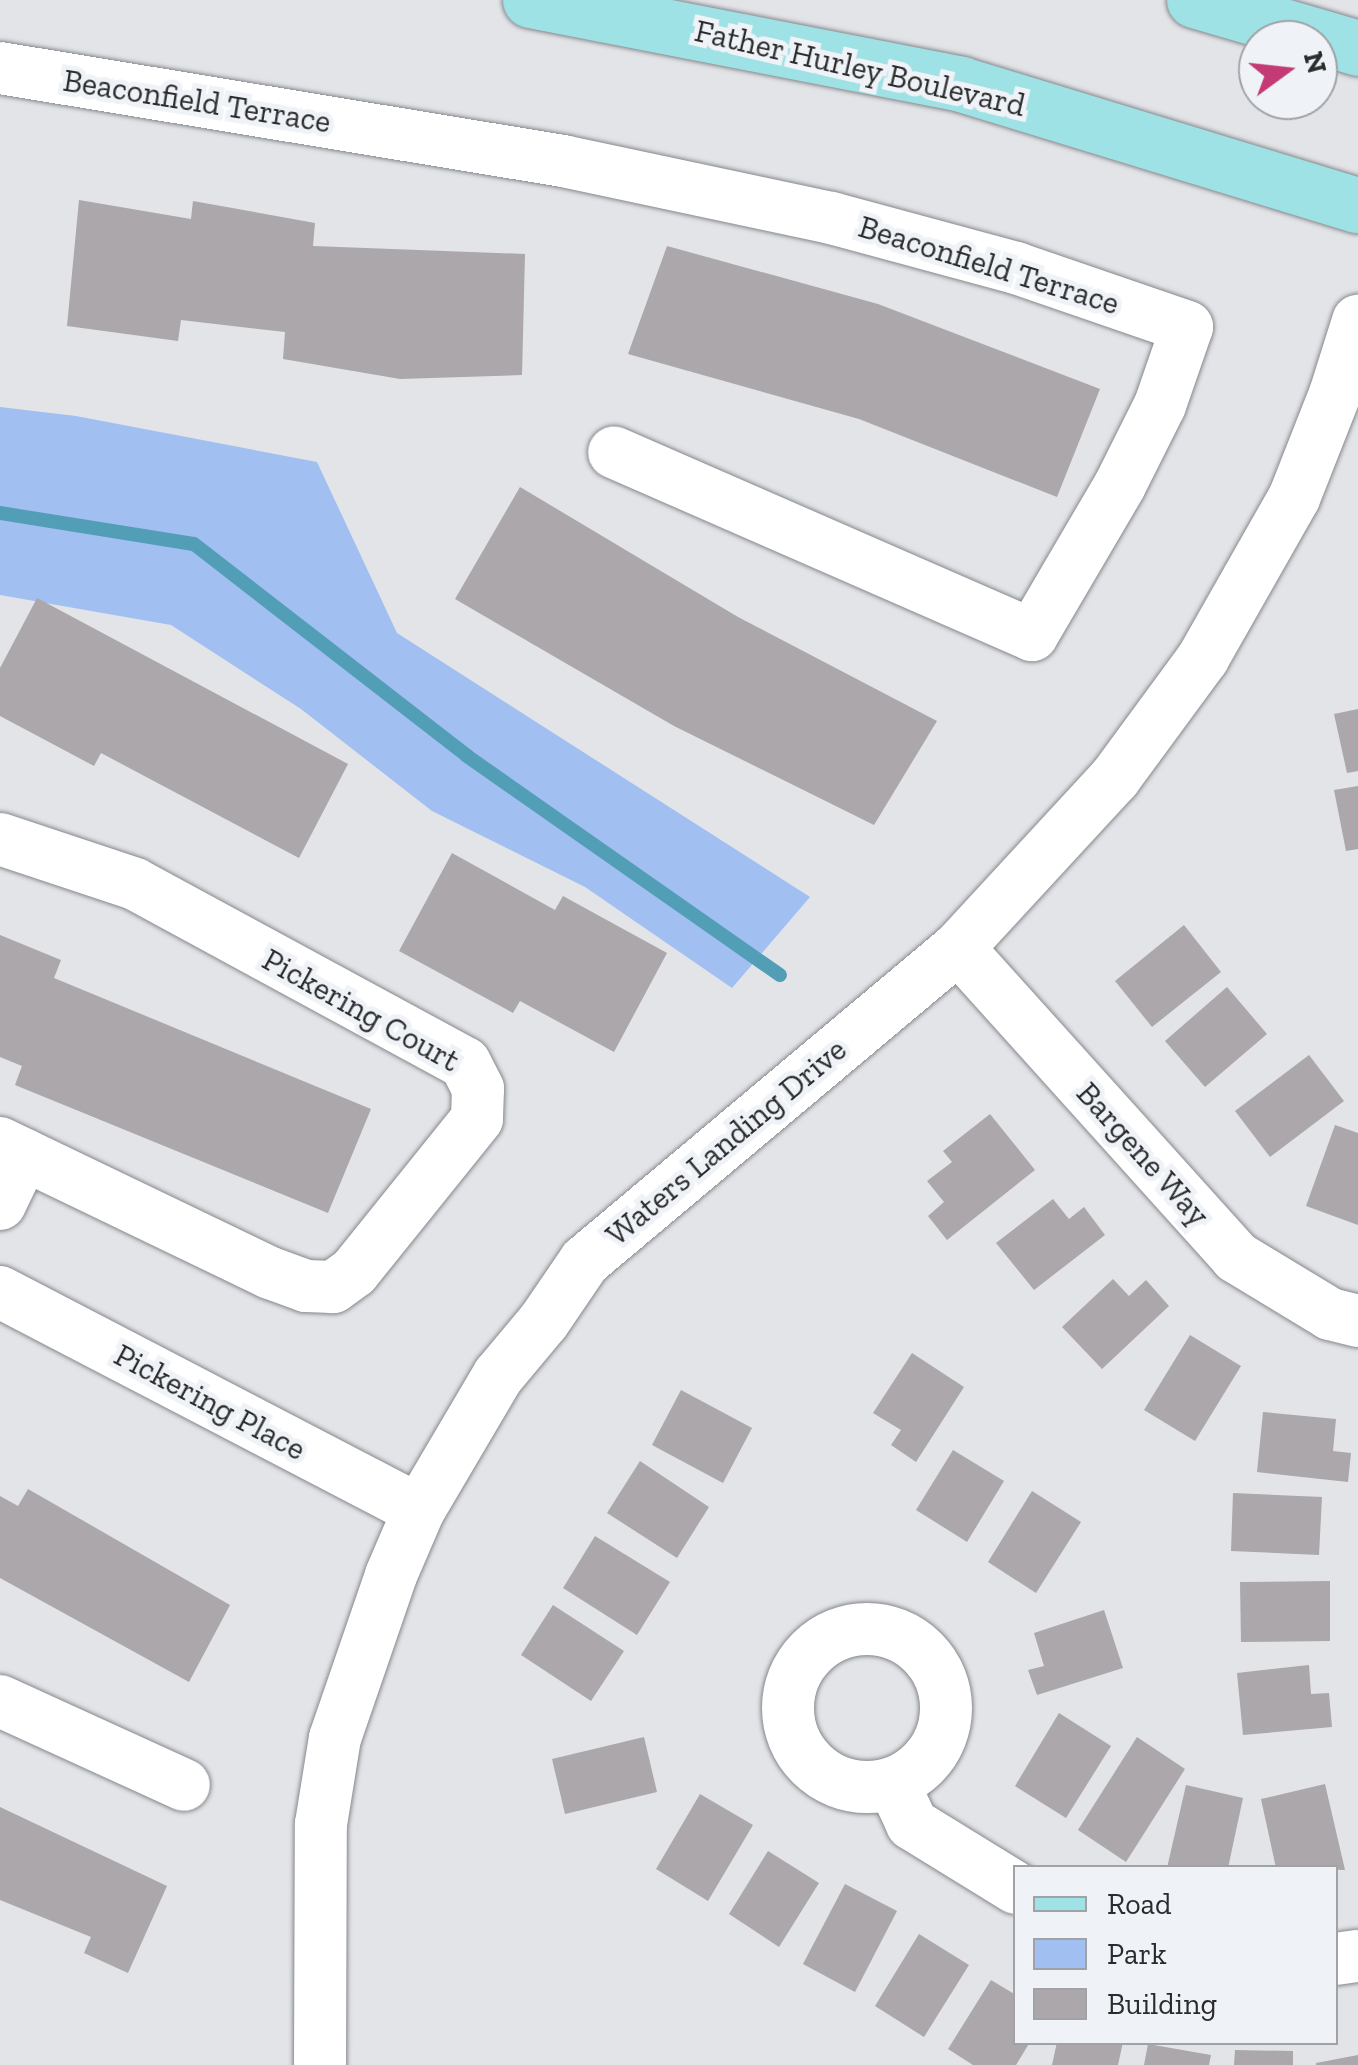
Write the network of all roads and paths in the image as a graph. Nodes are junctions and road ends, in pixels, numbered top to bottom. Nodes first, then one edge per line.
1 (530, 0) edge
2 (1194, 0) edge
3 (1358, 48) edge
4 (0, 68) edge
5 (1358, 205) edge
6 (1358, 321) edge
7 (614, 452) dead end
8 (0, 839) edge
9 (958, 948) junction
10 (12, 1148) edge
11 (0, 1204) edge
12 (0, 1292) edge
13 (1358, 1322) edge
14 (419, 1510) junction
15 (0, 1701) edge
16 (893, 1783) dead end
17 (184, 1785) dead end
18 (1013, 1886) edge
19 (320, 2065) edge

1 - 5 main road, Father Hurley Boulevard
2 - 3 main road
4 - 7 street, Beaconfield Terrace
6 - 9 street, Waters Landing Drive
8 - 10 street, Pickering Court
9 - 13 street, Bargene Way
9 - 14 street, Waters Landing Drive
10 - 11 street
12 - 14 street, Pickering Place
14 - 19 street, Waters Landing Drive
15 - 17 street
16 - 18 street

